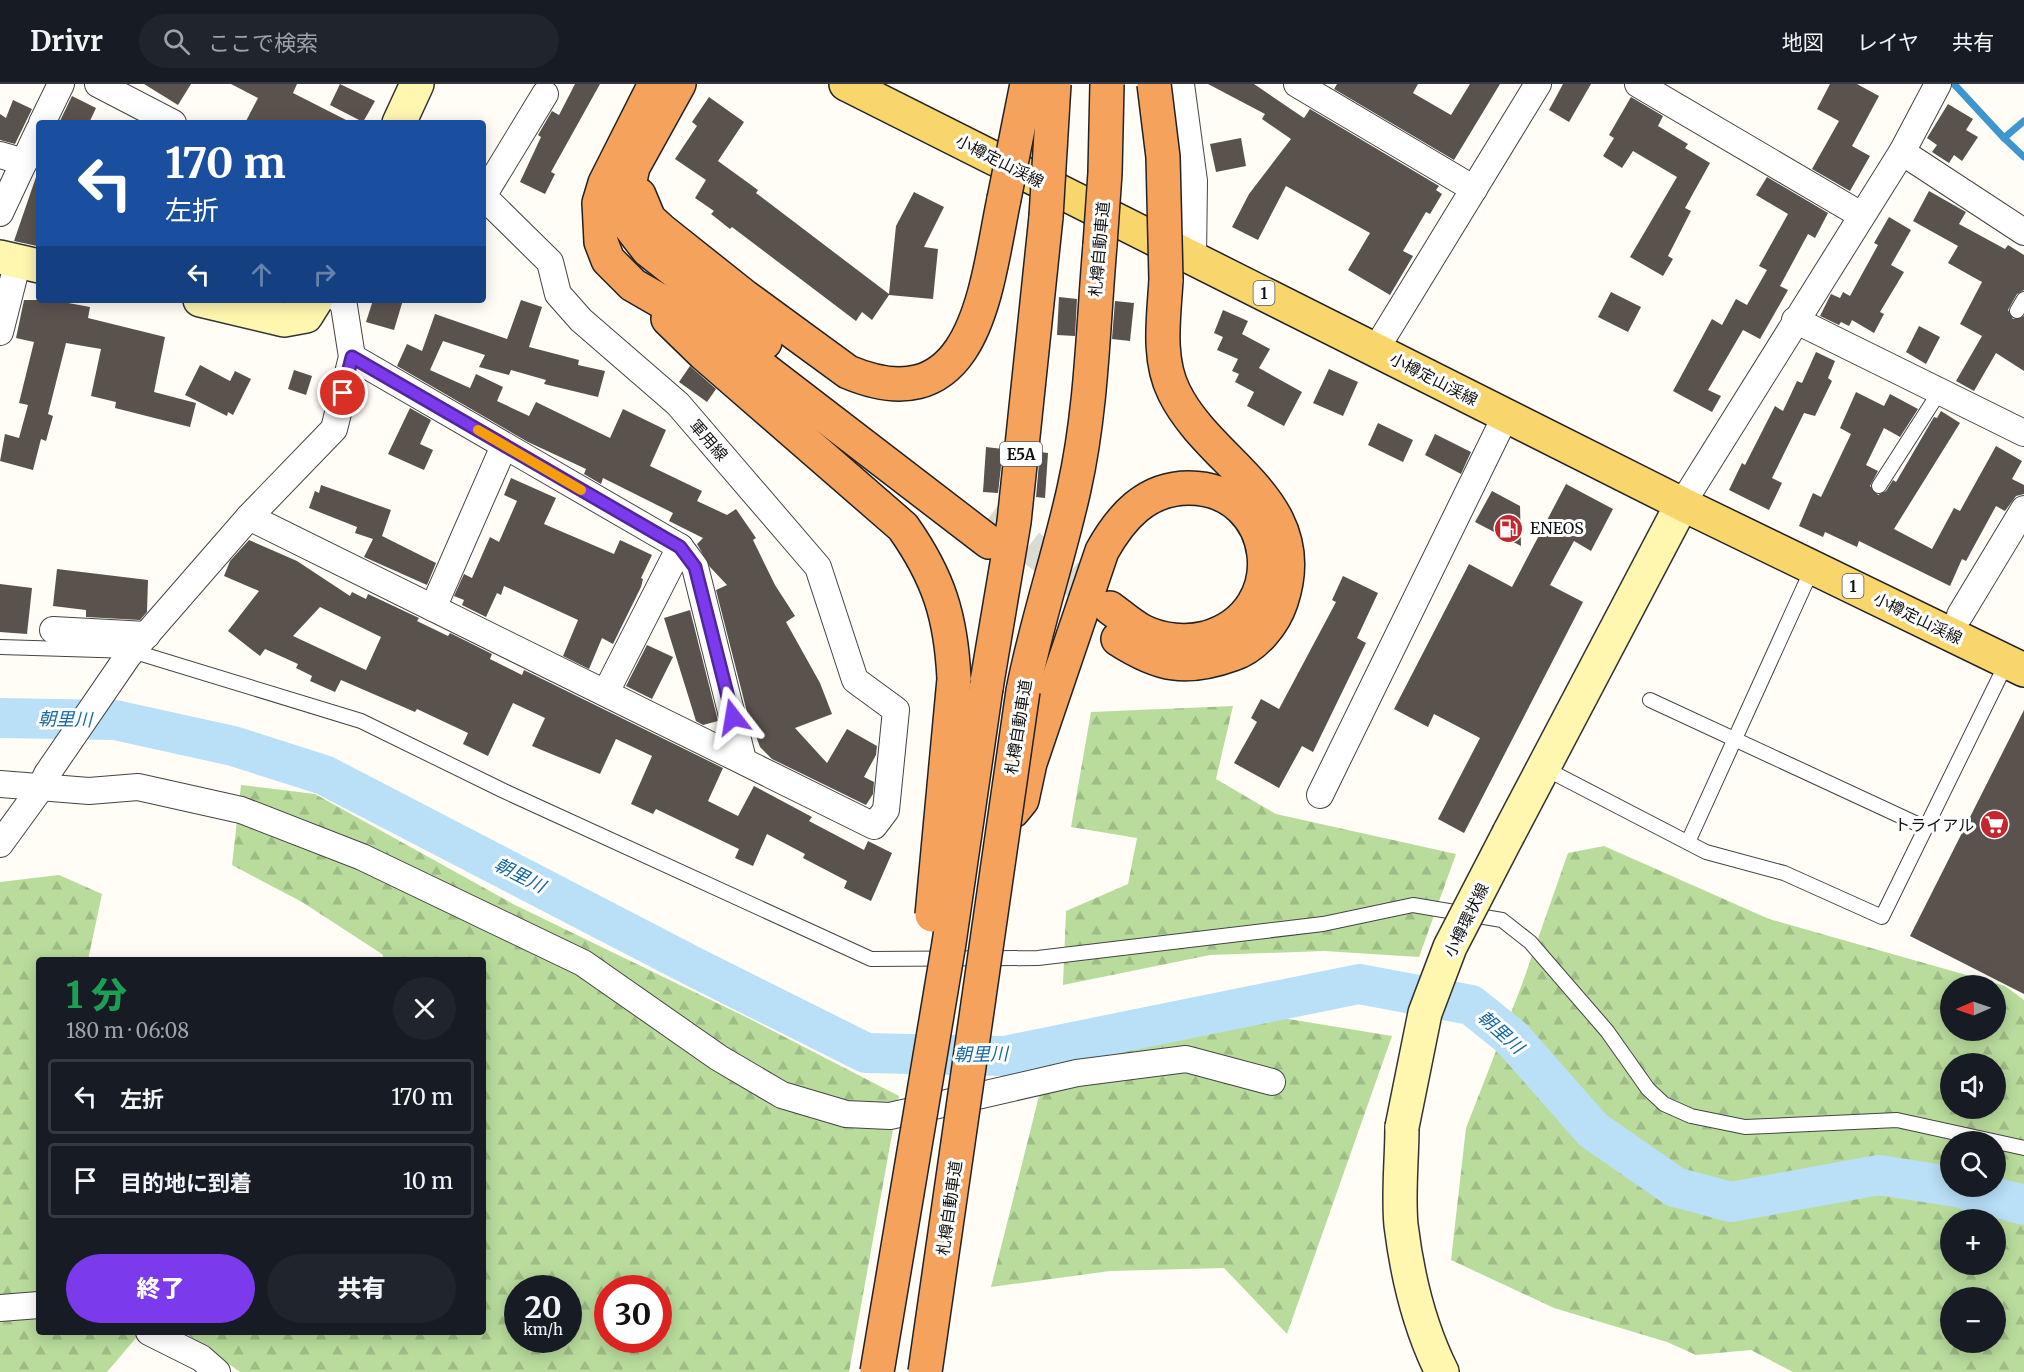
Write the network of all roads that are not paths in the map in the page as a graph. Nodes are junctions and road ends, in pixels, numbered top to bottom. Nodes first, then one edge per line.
1 (60, 84) edge
2 (98, 84) edge
3 (655, 84) edge
4 (679, 84) edge
5 (846, 84) edge
6 (1027, 84) edge
7 (1054, 84) edge
8 (1107, 84) edge
9 (1154, 84) edge
10 (1181, 84) edge
11 (1297, 84) edge
12 (1538, 84) edge
13 (1638, 84) edge
14 (1935, 86) edge
15 (409, 87) edge
16 (545, 94) dead end
17 (43, 120) edge
18 (167, 120) edge
19 (400, 120) edge
20 (36, 133) edge
21 (644, 146) junction
22 (1902, 152) junction
23 (12, 158) edge
24 (1474, 189) junction
25 (486, 191) edge
26 (486, 199) edge
27 (0, 213) edge
28 (1861, 215) junction
29 (2024, 232) edge
30 (1193, 258) junction
31 (19, 261) edge
32 (633, 285) junction
33 (213, 303) edge
34 (342, 303) edge
35 (311, 308) edge
36 (1795, 320) junction
37 (0, 332) edge
38 (1376, 349) junction
39 (352, 357) junction
40 (1940, 391) junction
41 (1506, 415) junction
42 (2024, 433) edge
43 (504, 446) junction
44 (1879, 486) dead end
45 (1682, 504) junction
46 (2024, 509) edge
47 (249, 517) junction
48 (680, 547) junction
49 (1813, 567) junction
50 (433, 608) junction
51 (1960, 615) dead end
52 (53, 630) dead end
53 (0, 647) edge
54 (136, 647) junction
55 (2016, 666) edge
56 (606, 692) junction
57 (1038, 693) junction
58 (1650, 700) dead end
59 (1735, 738) junction
60 (744, 760) junction
61 (1544, 768) junction
62 (44, 782) junction
63 (0, 784) edge
64 (1320, 795) dead end
65 (1926, 828) junction
66 (1688, 842) junction
67 (0, 844) edge
68 (1272, 1082) dead end
69 (2024, 1148) edge
70 (905, 1197) junction
71 (36, 1305) edge
72 (0, 1308) edge
73 (155, 1335) edge
74 (217, 1372) edge
75 (878, 1372) edge
76 (925, 1372) edge
77 (1442, 1372) edge

1 - 17 street
2 - 18 street
3 - 32 highway
4 - 21 highway
5 - 30 main road, 小樽定山渓線 / 1
6 - 21 highway, bridge
7 - 70 highway, E5A, bridge
8 - 57 highway, 札樽自動車道, bridge
9 - 57 highway, bridge
10 - 30 street
11 - 24 street
12 - 24 street
13 - 28 street
14 - 22 street
15 - 19 main road
16 - 25 street
20 - 23 street
21 - 32 highway
22 - 28 street
22 - 29 street
23 - 27 street
24 - 38 street
26 - 60 street, 軍用線
28 - 36 street
30 - 38 main road, 小樽定山渓線 / 1
31 - 37 street
32 - 70 highway, bridge
33 - 35 main road
34 - 39 street
36 - 40 street
36 - 45 street
38 - 41 main road, 小樽定山渓線 / 1
39 - 43 street
39 - 47 street
40 - 42 street
40 - 44 lane
41 - 45 main road, 小樽定山渓線 / 1
41 - 64 street
43 - 48 street
43 - 50 street
45 - 49 main road, 小樽定山渓線 / 1
45 - 61 main road, 小樽環状線
46 - 51 street
47 - 50 street
47 - 54 street
48 - 56 street
48 - 60 street
49 - 55 main road, 小樽定山渓線 / 1
49 - 59 lane
50 - 56 street
52 - 54 street
53 - 54 lane
54 - 62 street
54 - 69 lane
55 - 65 lane
56 - 60 street
57 - 76 highway, 札樽自動車道, bridge
58 - 59 lane
59 - 65 lane
59 - 66 lane
61 - 66 lane
61 - 77 main road, 小樽環状線, bridge
62 - 63 street
62 - 67 street
62 - 68 street
65 - 66 lane
70 - 75 highway, E5A, bridge
71 - 72 street
73 - 74 street

